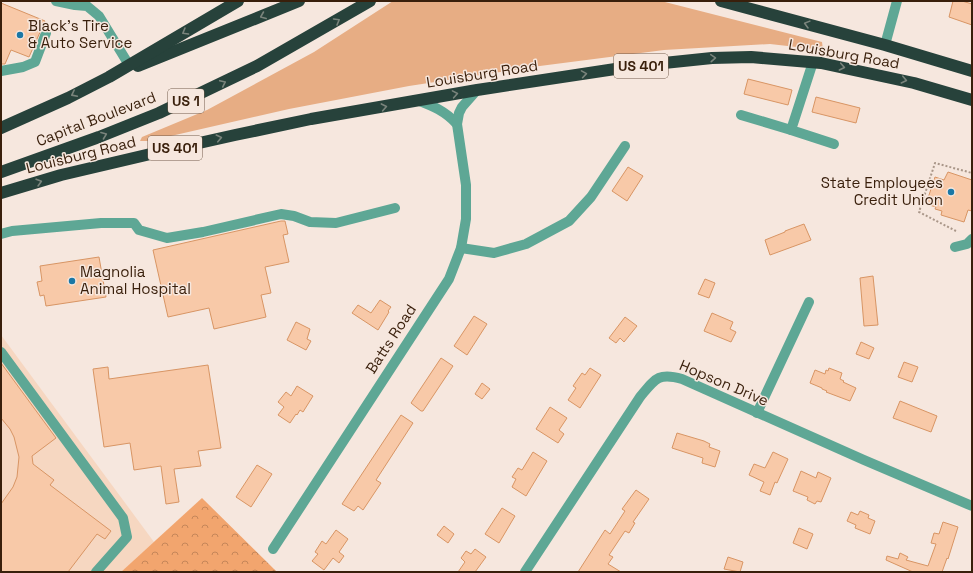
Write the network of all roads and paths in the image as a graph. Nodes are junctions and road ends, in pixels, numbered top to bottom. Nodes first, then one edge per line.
1 (56, 1) edge
2 (238, 1) edge
3 (299, 1) edge
4 (720, 1) edge
5 (897, 1) edge
6 (85, 4) edge
7 (365, 4) edge
8 (46, 33) dead end
9 (885, 45) junction
10 (813, 62) junction
11 (129, 65) junction
12 (1, 71) edge
13 (972, 71) edge
14 (109, 77) junction
15 (477, 90) junction
16 (417, 100) junction
17 (972, 100) edge
18 (741, 115) dead end
19 (456, 124) junction
20 (1, 128) edge
21 (791, 130) junction
22 (834, 144) dead end
23 (625, 146) dead end
24 (1, 172) edge
25 (972, 173) edge
26 (1, 193) edge
27 (395, 208) dead end
28 (956, 231) dead end
29 (1, 234) edge
30 (972, 239) edge
31 (955, 247) dead end
32 (461, 248) junction
33 (809, 302) dead end
34 (1, 352) edge
35 (757, 413) junction
36 (972, 506) edge
37 (273, 549) dead end
38 (96, 572) edge
39 (525, 572) edge

1 - 6 street
2 -> 11 highway, Capital Boulevard
3 -> 14 highway
9 -> 4 highway, Louisburg Road
5 - 9 street
6 - 11 street
24 -> 7 highway, Capital Boulevard / US 1
8 - 12 street
9 - 13 highway, Louisburg Road
15 -> 10 highway, Louisburg Road / US 401
10 -> 17 highway, Louisburg Road / US 401
10 - 21 street
11 - 14 highway, Capital Boulevard
14 -> 20 highway, Capital Boulevard
16 -> 15 highway, Louisburg Road / US 401
15 - 19 street
16 - 19 street
26 -> 16 highway, Louisburg Road / US 401
18 - 21 street
19 - 32 street, Batts Road
21 - 22 street
23 - 32 street
25 - 28 path
27 - 29 street
30 - 31 street
32 - 37 street, Batts Road
33 - 35 street
34 - 38 street
35 - 36 street, Hopson Drive
35 - 39 street, Hopson Drive

